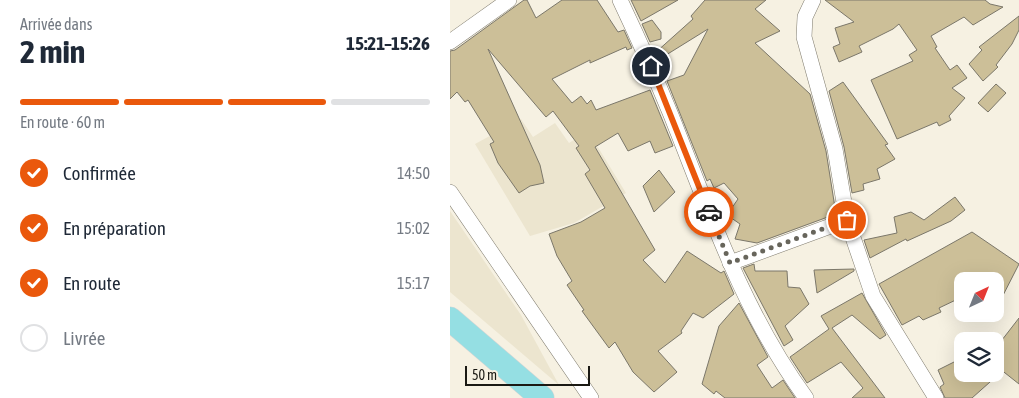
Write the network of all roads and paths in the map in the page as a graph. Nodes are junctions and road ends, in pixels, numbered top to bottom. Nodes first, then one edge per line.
1 (509, 0) edge
2 (620, 0) edge
3 (813, 0) edge
4 (450, 42) edge
5 (450, 192) edge
6 (847, 220) junction
7 (730, 263) junction
8 (450, 319) edge
9 (542, 398) edge
10 (591, 398) edge
11 (806, 398) edge
12 (936, 398) edge

1 - 4 street
2 - 7 street
3 - 6 street
5 - 10 street
6 - 7 street
6 - 12 street
7 - 11 street
8 - 9 main road

